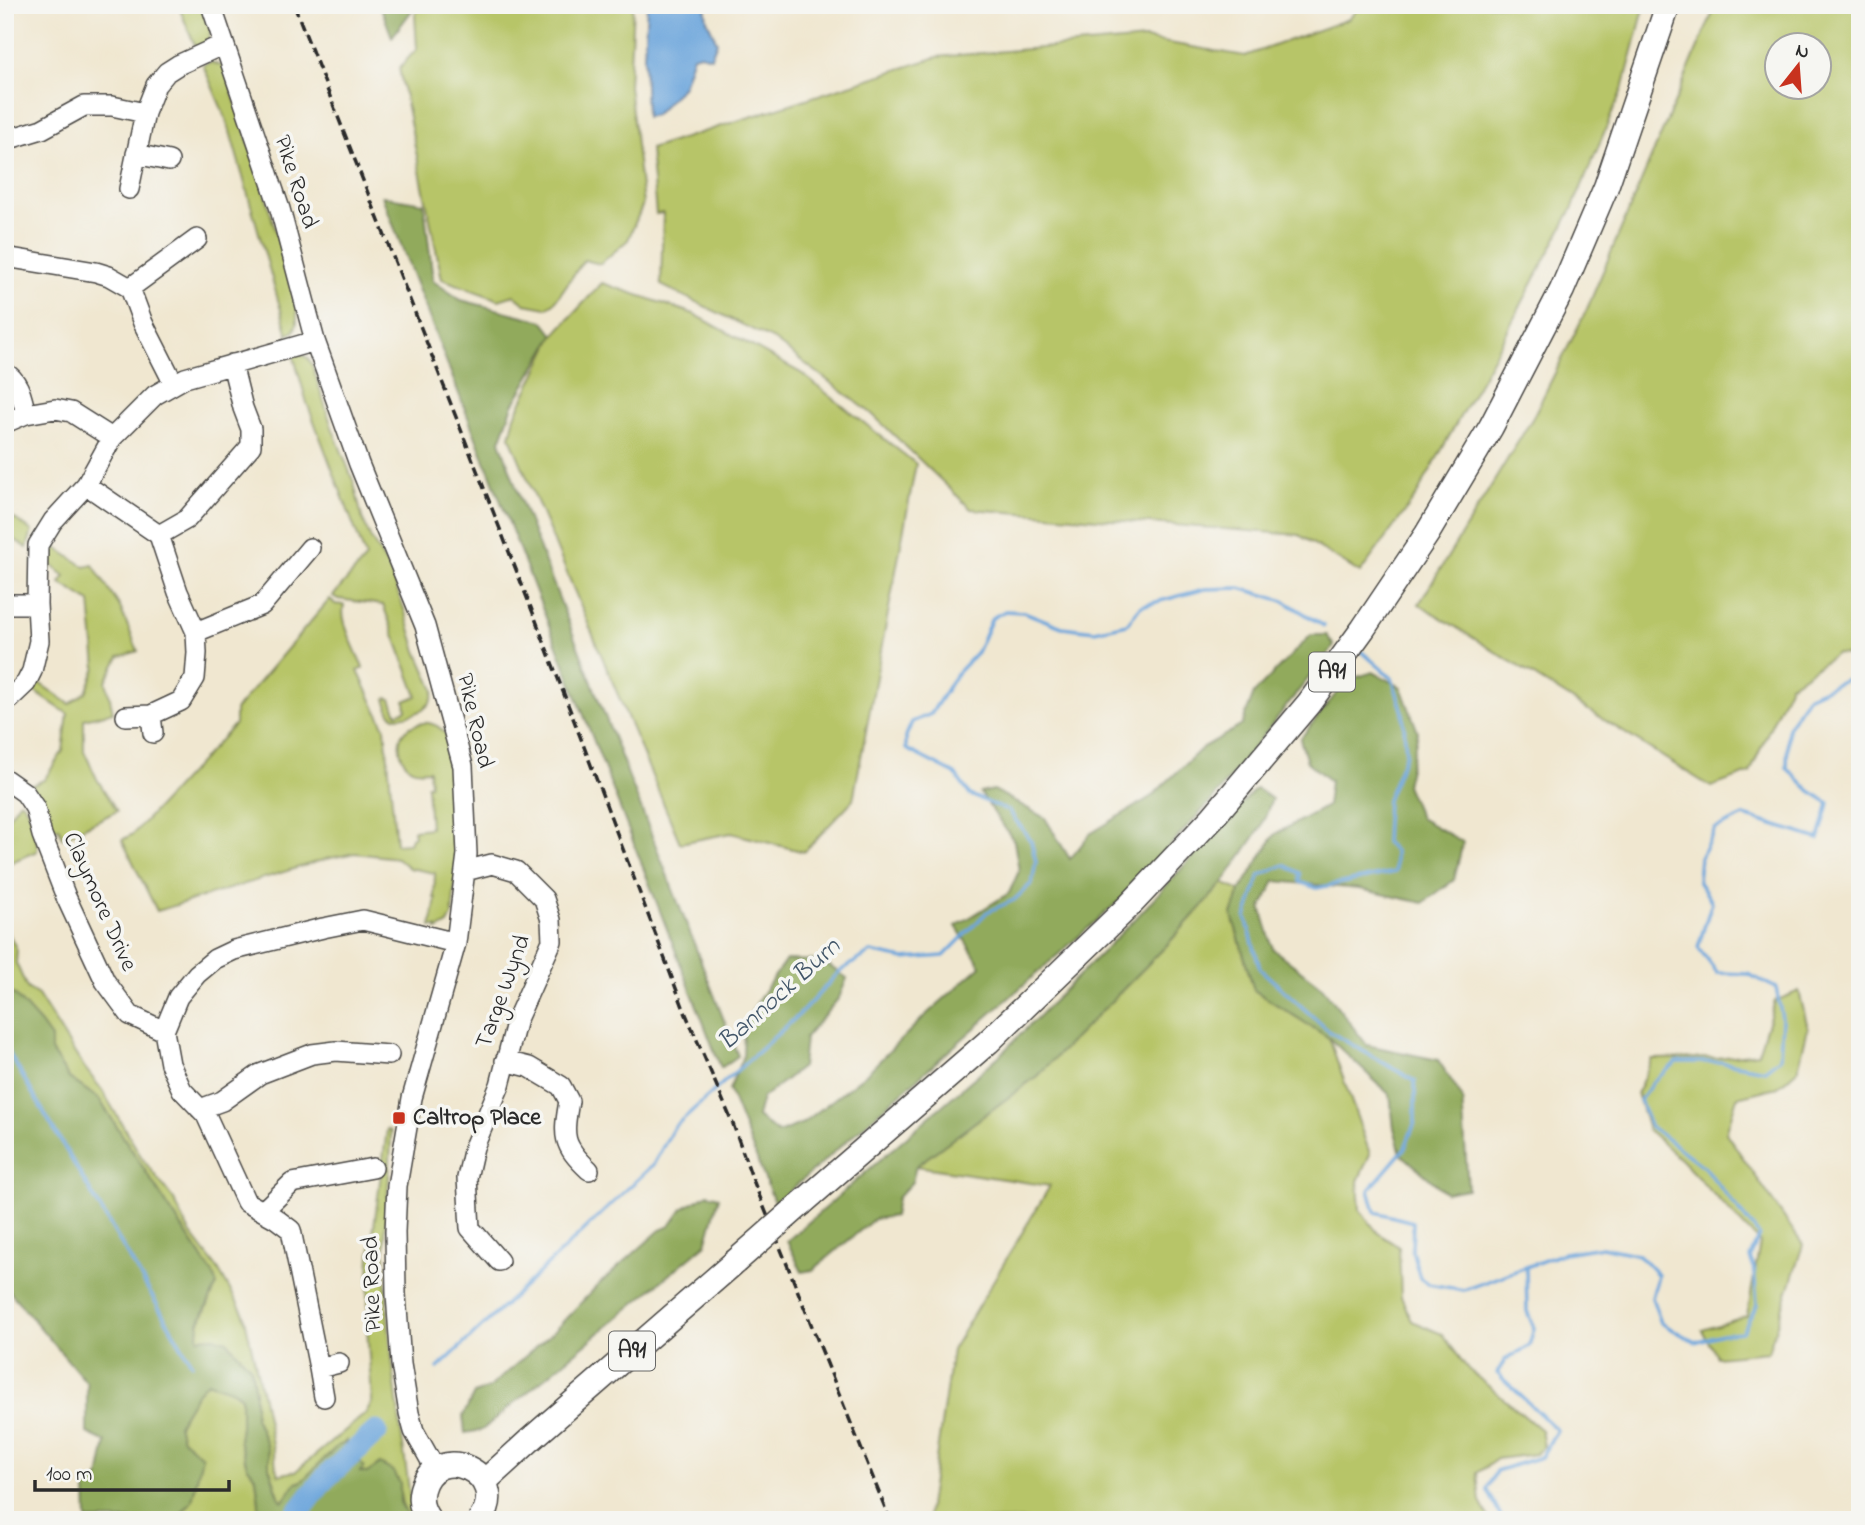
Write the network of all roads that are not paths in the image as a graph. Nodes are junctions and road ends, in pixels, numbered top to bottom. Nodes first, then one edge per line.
1 (211, 5) edge
2 (1668, 5) edge
3 (224, 44) junction
4 (145, 113) junction
5 (6, 140) edge
6 (136, 154) junction
7 (169, 161) dead end
8 (129, 189) dead end
9 (198, 239) dead end
10 (5, 257) edge
11 (130, 288) junction
12 (315, 341) junction
13 (232, 364) junction
14 (5, 373) edge
15 (174, 384) junction
16 (26, 414) junction
17 (5, 423) edge
18 (112, 438) junction
19 (86, 485) junction
20 (159, 535) junction
21 (310, 548) dead end
22 (5, 604) edge
23 (37, 604) junction
24 (196, 632) junction
25 (5, 703) edge
26 (126, 716) dead end
27 (5, 779) edge
28 (465, 871) junction
29 (456, 943) junction
30 (164, 1031) junction
31 (390, 1055) dead end
32 (505, 1061) junction
33 (200, 1109) junction
34 (373, 1168) dead end
35 (589, 1170) dead end
36 (263, 1211) junction
37 (499, 1261) dead end
38 (324, 1398) dead end
39 (436, 1470) junction
40 (480, 1477) junction
41 (429, 1520) edge
42 (480, 1520) edge

1 - 3 street, Pike Road
2 - 40 main road, A91, bridge
3 - 4 street
3 - 12 street, Pike Road
4 - 5 street
4 - 6 street
6 - 7 street
6 - 8 street
9 - 11 street
10 - 11 street
11 - 15 street
12 - 13 street
12 - 28 street, Pike Road
13 - 15 street
13 - 20 street
14 - 16 street
15 - 18 street
16 - 17 street
16 - 18 street
18 - 19 street
19 - 20 street
19 - 23 street
20 - 24 street
21 - 24 street
22 - 23 street
23 - 25 street
24 - 26 street
27 - 30 street, Claymore Drive
28 - 29 street, Pike Road
28 - 32 street, Targe Wynd
29 - 30 street
29 - 39 street, Pike Road
30 - 33 street
31 - 33 street
32 - 35 street
32 - 37 street, Targe Wynd
33 - 36 street
34 - 36 street
36 - 38 street
39 - 40 main road
39 - 41 main road
40 - 42 main road

